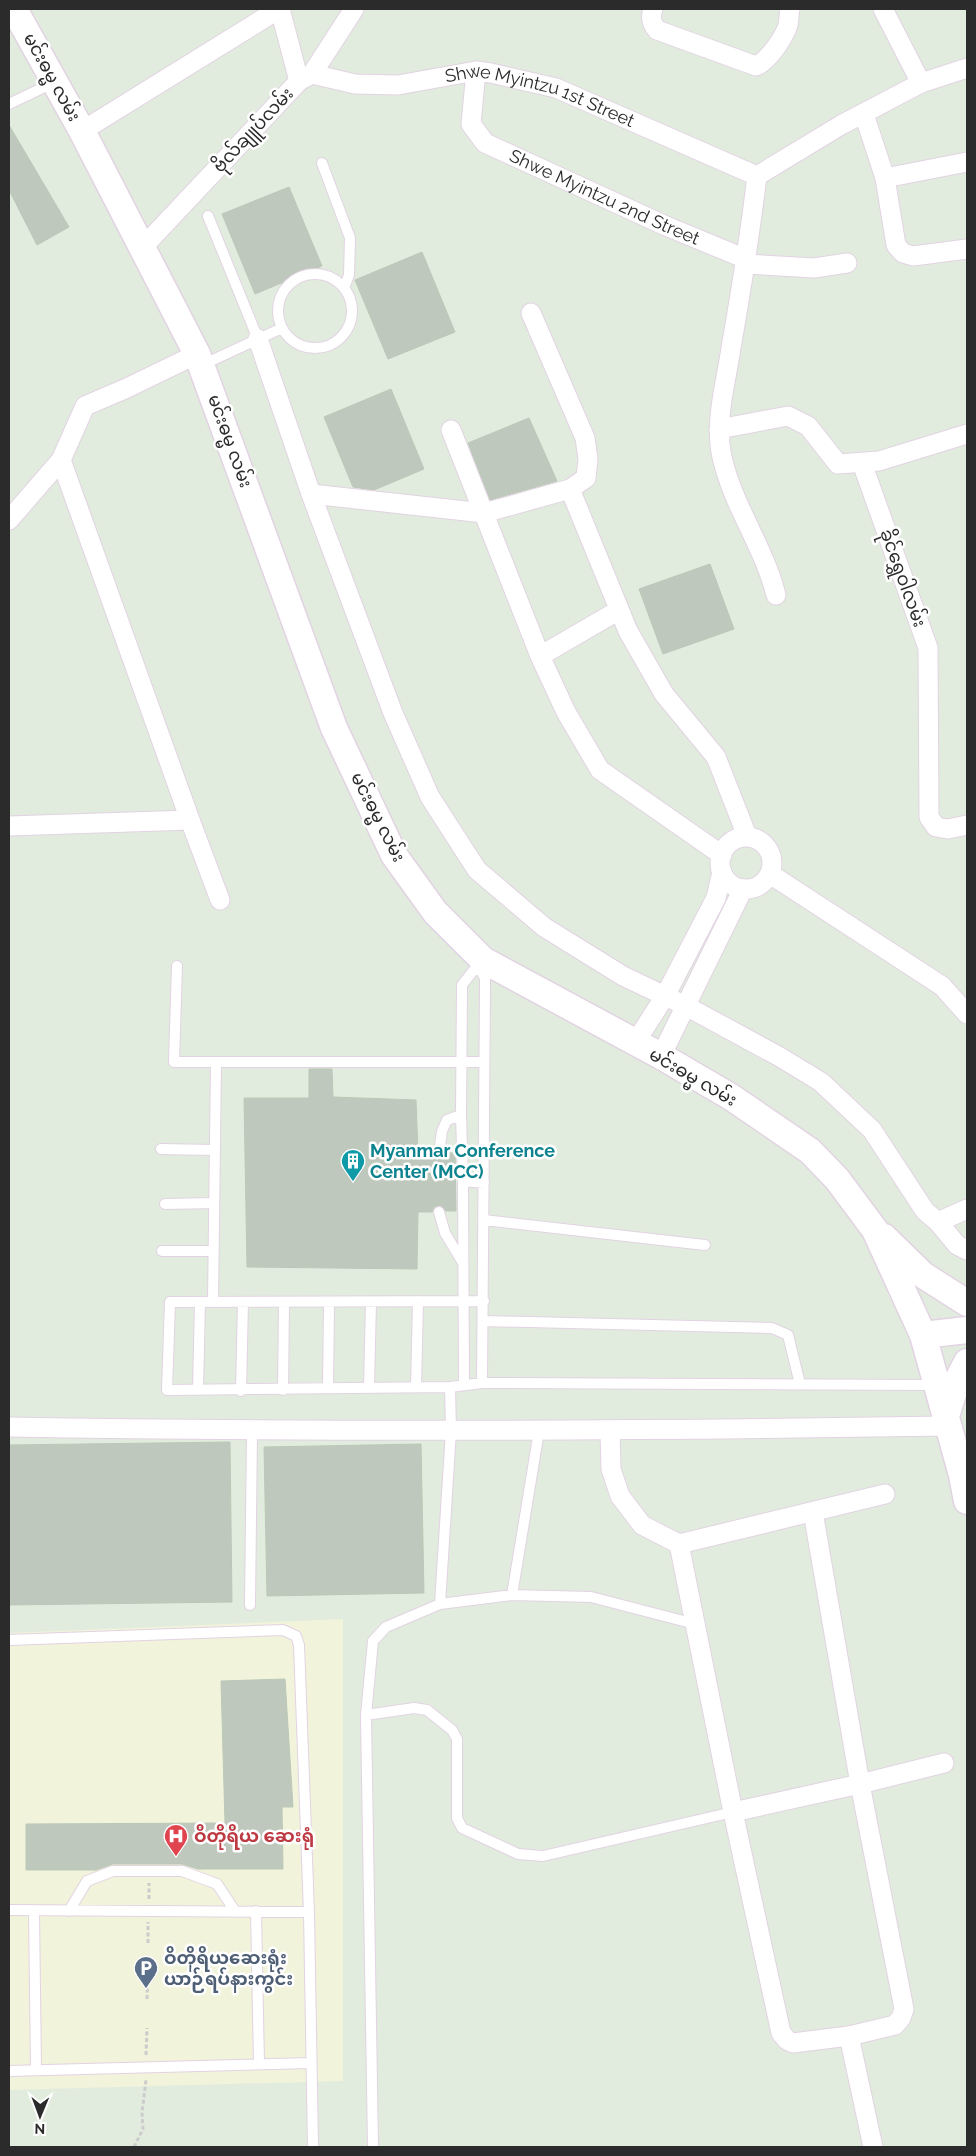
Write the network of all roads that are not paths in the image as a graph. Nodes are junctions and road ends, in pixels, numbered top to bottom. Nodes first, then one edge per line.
1 (14, 9) edge
2 (280, 9) edge
3 (354, 9) edge
4 (653, 9) edge
5 (790, 9) edge
6 (883, 9) edge
7 (967, 68) edge
8 (476, 71) junction
9 (305, 78) junction
10 (55, 82) junction
11 (921, 83) junction
12 (9, 104) edge
13 (864, 114) junction
14 (82, 131) junction
15 (967, 162) edge
16 (322, 163) dead end
17 (756, 176) junction
18 (886, 178) junction
19 (208, 216) dead end
20 (143, 248) junction
21 (967, 249) edge
22 (746, 261) junction
23 (847, 263) dead end
24 (344, 288) junction
25 (531, 313) dead end
26 (282, 328) junction
27 (258, 340) junction
28 (200, 359) junction
29 (719, 428) junction
30 (451, 430) dead end
31 (967, 434) edge
32 (61, 460) junction
33 (862, 463) junction
34 (570, 489) junction
35 (311, 494) junction
36 (484, 513) junction
37 (9, 520) edge
38 (776, 595) dead end
39 (619, 610) junction
40 (540, 656) junction
41 (190, 820) junction
42 (9, 826) edge
43 (967, 826) edge
44 (747, 836) junction
45 (722, 864) junction
46 (770, 874) junction
47 (743, 889) junction
48 (220, 900) dead end
49 (476, 958) junction
50 (177, 966) dead end
51 (665, 996) junction
52 (686, 1006) junction
53 (967, 1014) edge
54 (635, 1043) junction
55 (661, 1056) junction
56 (462, 1061) junction
57 (216, 1062) junction
58 (484, 1062) junction
59 (461, 1115) junction
60 (160, 1149) dead end
61 (215, 1150) junction
62 (439, 1153) dead end
63 (463, 1181) junction
64 (484, 1183) junction
65 (214, 1203) junction
66 (165, 1204) dead end
67 (967, 1210) edge
68 (439, 1212) dead end
69 (484, 1220) junction
70 (938, 1222) junction
71 (875, 1230) junction
72 (705, 1245) dead end
73 (162, 1250) dead end
74 (967, 1250) edge
75 (214, 1251) junction
76 (464, 1264) junction
77 (464, 1300) junction
78 (418, 1301) junction
79 (484, 1301) junction
80 (200, 1302) junction
81 (213, 1302) junction
82 (243, 1302) junction
83 (284, 1302) junction
84 (371, 1302) junction
85 (329, 1303) junction
86 (967, 1303) edge
87 (484, 1321) junction
88 (967, 1330) edge
89 (923, 1335) junction
90 (967, 1362) edge
91 (482, 1383) junction
92 (800, 1384) junction
93 (464, 1385) junction
94 (937, 1385) junction
95 (368, 1387) junction
96 (416, 1387) junction
97 (450, 1387) junction
98 (328, 1388) junction
99 (198, 1390) junction
100 (284, 1390) junction
101 (241, 1391) junction
102 (947, 1421) junction
103 (9, 1427) edge
104 (252, 1431) junction
105 (451, 1431) junction
106 (539, 1431) junction
107 (610, 1431) junction
108 (965, 1474) edge
109 (885, 1494) dead end
110 (967, 1501) edge
111 (813, 1512) junction
112 (679, 1544) junction
113 (512, 1595) junction
114 (440, 1604) junction
115 (250, 1605) dead end
116 (695, 1624) junction
117 (9, 1640) edge
118 (366, 1715) junction
119 (944, 1763) dead end
120 (860, 1784) junction
121 (733, 1812) junction
122 (9, 1910) edge
123 (34, 1911) junction
124 (69, 1911) junction
125 (236, 1911) junction
126 (256, 1912) junction
127 (309, 1912) junction
128 (849, 2036) junction
129 (311, 2063) junction
130 (259, 2064) junction
131 (36, 2070) junction
132 (9, 2071) edge
133 (313, 2147) edge
134 (373, 2147) edge
135 (873, 2147) edge

1 - 10 main road, မင်းဓမ္မ လမ်း
2 - 9 street
2 - 14 street
3 - 9 street, ဗိုလ်ချူပ်လမ်း
4 - 5 street
6 - 11 street
7 - 11 street
8 - 9 street, Shwe Myintzu 1st Street
8 - 17 street, Shwe Myintzu 1st Street
8 - 22 street, Shwe Myintzu 2nd Street
9 - 20 street, ဗိုလ်ချူပ်လမ်း
10 - 12 lane
10 - 14 main road, မင်းဓမ္မ လမ်း
11 - 13 street
13 - 17 street
13 - 18 street
14 - 20 main road, မင်းဓမ္မ လမ်း
15 - 18 street
16 - 24 lane
17 - 22 street
18 - 21 street
19 - 27 lane
20 - 28 main road, မင်းဓမ္မ လမ်း
22 - 23 street, Shwe Myintzu 2nd Street
22 - 29 street
24 - 26 lane
24 - 26 lane
25 - 34 street
26 - 27 lane
27 - 28 lane
27 - 35 street
28 - 32 street
28 - 49 main road, မင်းဓမ္မ လမ်း
29 - 33 street
29 - 38 street
30 - 36 street
31 - 33 street
32 - 37 street
32 - 41 street
33 - 43 street, ခိုင်ရွှေဝါလမ်း
34 - 36 street
34 - 39 street
35 - 36 street
35 - 51 street
36 - 40 street
39 - 40 street
39 - 44 street
40 - 45 street
41 - 42 street
41 - 48 street
44 - 45 street
44 - 46 street
45 - 47 street
45 - 51 street
46 - 47 street
46 - 53 street
47 - 52 street
49 - 54 main road, မင်းဓမ္မ လမ်း
49 - 56 lane
49 - 58 lane
50 - 57 lane
51 - 52 street
51 - 54 street
52 - 55 street
52 - 70 street
54 - 55 main road, မင်းဓမ္မ လမ်း
55 - 71 main road, မင်းဓမ္မ လမ်း
56 - 57 lane
56 - 58 lane
56 - 59 lane
57 - 61 lane
58 - 64 lane
59 - 62 lane
59 - 63 lane
60 - 61 lane
61 - 65 lane
63 - 64 lane
63 - 76 lane
64 - 69 lane
65 - 66 lane
65 - 75 lane
67 - 70 street
68 - 76 lane
69 - 72 lane
69 - 79 lane
70 - 74 street
71 - 86 main road
71 - 89 main road, မင်းဓမ္မ လမ်း
73 - 75 lane
75 - 81 lane
76 - 77 lane
77 - 78 lane
77 - 79 lane
77 - 93 lane
78 - 84 lane
78 - 96 lane
79 - 87 lane
80 - 81 lane
80 - 99 lane
80 - 99 lane
81 - 82 lane
82 - 83 lane
82 - 101 lane
83 - 85 lane
83 - 100 lane
84 - 85 lane
84 - 95 lane
85 - 98 lane
87 - 91 lane
87 - 92 lane
88 - 89 main road
89 - 94 main road, မင်းဓမ္မ လမ်း
90 - 102 main road
91 - 92 lane
91 - 93 lane
92 - 94 lane
93 - 97 lane
94 - 102 main road, မင်းဓမ္မ လမ်း
95 - 96 lane
95 - 98 lane
96 - 97 lane
97 - 105 lane
98 - 100 lane
99 - 101 lane
100 - 101 lane
102 - 107 street
102 - 108 main road, မင်းဓမ္မ လမ်း
103 - 104 street
104 - 105 street
104 - 115 lane
105 - 106 street
105 - 114 lane
106 - 107 street
106 - 113 lane
107 - 112 street
108 - 110 main road, မင်းဓမ္မ လမ်း
109 - 111 street
111 - 112 street
111 - 120 street
112 - 116 street
113 - 114 lane
113 - 116 lane
114 - 118 lane
116 - 121 street
117 - 127 lane
118 - 121 lane
118 - 134 lane
119 - 120 street
120 - 121 street
120 - 128 street
121 - 128 street
122 - 123 lane
123 - 124 lane
123 - 131 lane
124 - 125 lane
124 - 125 lane
125 - 126 lane
126 - 127 lane
126 - 130 lane
127 - 129 lane
128 - 135 street
129 - 130 lane
129 - 133 lane
130 - 131 lane
131 - 132 lane

